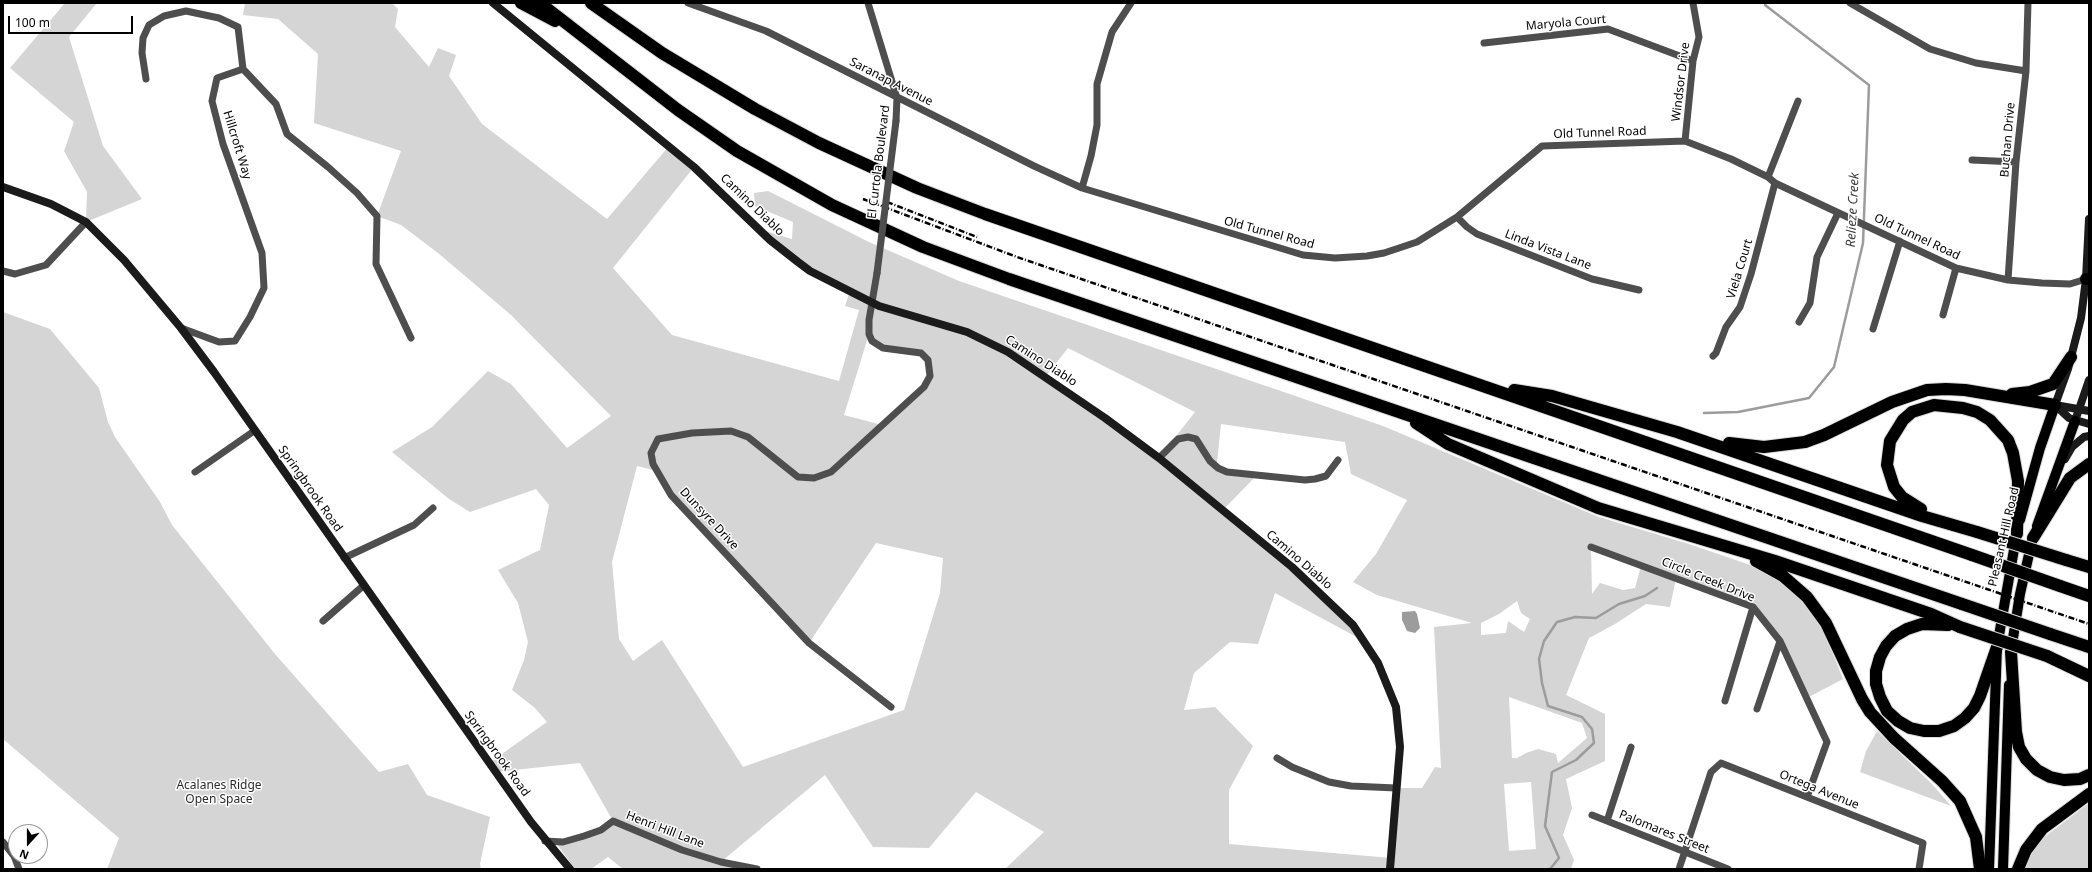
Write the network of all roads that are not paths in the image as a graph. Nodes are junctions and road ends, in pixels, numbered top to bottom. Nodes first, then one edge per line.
1 (493, 3) edge
2 (521, 3) edge
3 (540, 3) edge
4 (590, 3) edge
5 (688, 3) edge
6 (868, 3) edge
7 (1131, 3) edge
8 (1693, 3) edge
9 (1850, 3) edge
10 (2028, 3) edge
11 (578, 32) junction
12 (1484, 42) dead end
13 (1693, 61) junction
14 (243, 69) junction
15 (2026, 71) junction
16 (146, 79) dead end
17 (897, 98) junction
18 (1798, 101) dead end
19 (1685, 141) junction
20 (1972, 160) dead end
21 (2016, 162) junction
22 (1768, 177) junction
23 (1775, 183) junction
24 (3, 187) edge
25 (1082, 188) junction
26 (1838, 213) junction
27 (1457, 217) junction
28 (2089, 219) edge
29 (86, 222) junction
30 (1900, 241) junction
31 (1956, 268) junction
32 (3, 271) edge
33 (2087, 279) edge
34 (2008, 280) junction
35 (1639, 290) dead end
36 (873, 303) junction
37 (1943, 315) dead end
38 (1799, 322) dead end
39 (181, 328) junction
40 (1873, 329) dead end
41 (411, 338) dead end
42 (1713, 356) dead end
43 (2071, 357) junction
44 (2089, 380) edge
45 (1485, 386) junction
46 (2003, 396) junction
47 (2055, 406) junction
48 (2079, 409) junction
49 (2089, 411) edge
50 (1400, 412) junction
51 (2075, 421) junction
52 (2089, 424) edge
53 (254, 431) junction
54 (1677, 432) junction
55 (2089, 436) edge
56 (1159, 458) junction
57 (1338, 460) dead end
58 (2089, 464) edge
59 (196, 472) dead end
60 (2055, 475) junction
61 (432, 508) dead end
62 (1977, 532) junction
63 (2017, 534) junction
64 (2033, 538) junction
65 (1715, 544) junction
66 (1591, 547) dead end
67 (344, 558) junction
68 (2066, 560) junction
69 (2089, 563) edge
70 (2089, 568) edge
71 (363, 586) junction
72 (2089, 596) edge
73 (1753, 607) junction
74 (323, 622) dead end
75 (1960, 627) junction
76 (1780, 641) junction
77 (1997, 647) junction
78 (2089, 647) edge
79 (2011, 652) junction
80 (2047, 656) junction
81 (2089, 667) edge
82 (2089, 676) edge
83 (1725, 701) dead end
84 (891, 707) dead end
85 (1757, 709) dead end
86 (1631, 747) dead end
87 (1277, 758) dead end
88 (2089, 775) edge
89 (1396, 788) junction
90 (2089, 794) edge
91 (1807, 797) junction
92 (1592, 815) dead end
93 (1607, 821) junction
94 (545, 841) junction
95 (3, 842) edge
96 (555, 853) junction
97 (1684, 853) junction
98 (19, 869) edge
99 (563, 869) edge
100 (570, 869) edge
101 (757, 869) edge
102 (1390, 869) edge
103 (1679, 869) edge
104 (1728, 869) edge
105 (1919, 869) edge
106 (1980, 869) edge
107 (1989, 869) edge
108 (2003, 869) edge
109 (2018, 869) edge

1 - 36 street, Camino Diablo
2 - 11 highway
3 - 11 highway
4 - 45 highway
5 - 17 street, Saranap Avenue
6 - 17 street, El Curtola Boulevard
7 - 25 street
8 - 13 street, Windsor Drive
9 - 15 street
10 - 15 street, Buchan Drive
11 - 50 highway
12 - 13 street, Maryola Court
13 - 19 street, Windsor Drive
14 - 16 street
14 - 39 street, Hillcroft Way
14 - 41 street
15 - 21 street, Buchan Drive
17 - 25 street, Saranap Avenue
17 - 36 street, El Curtola Boulevard, bridge
18 - 22 street
19 - 22 street, Old Tunnel Road
19 - 27 street, Old Tunnel Road
20 - 21 street
21 - 34 street, Buchan Drive
22 - 23 street, Old Tunnel Road
23 - 26 street, Old Tunnel Road
23 - 42 street, Viela Court
24 - 29 street, Springbrook Road
25 - 27 street, Old Tunnel Road
26 - 30 street, Old Tunnel Road
26 - 38 street
27 - 35 street, Linda Vista Lane
28 - 33 street, Pleasant Hill Road
29 - 32 street
29 - 39 street, Springbrook Road
30 - 31 street, Old Tunnel Road
30 - 40 street
31 - 34 street, Old Tunnel Road
31 - 37 street
33 - 34 street, Old Tunnel Road
33 - 43 street, Pleasant Hill Road
36 - 56 street, Camino Diablo
36 - 84 street, Dunsyre Drive
39 - 53 street, Springbrook Road
43 - 46 highway
43 - 47 street, Pleasant Hill Road
44 - 48 street
45 - 54 highway
45 - 72 highway, bridge
46 - 47 highway
46 - 54 highway
47 - 48 street
47 - 51 street
47 - 63 main road, Pleasant Hill Road
48 - 49 street
48 - 51 street
50 - 65 highway
50 - 78 highway, bridge
51 - 52 street
51 - 60 main road
53 - 59 street
53 - 67 street, Springbrook Road
54 - 62 highway
55 - 60 street
56 - 57 street
56 - 89 street, Camino Diablo
58 - 64 highway
60 - 64 main road
61 - 67 street
62 - 63 highway
62 - 68 highway, bridge
63 - 77 main road, Pleasant Hill Road
64 - 79 main road
65 - 75 highway
65 - 106 highway
66 - 73 street, Circle Creek Drive
67 - 71 street, Springbrook Road
68 - 69 highway
68 - 70 highway
71 - 74 street
71 - 94 street, Springbrook Road
73 - 76 street, Circle Creek Drive
73 - 83 street
75 - 77 highway
75 - 80 highway, bridge
76 - 85 street
76 - 91 street, Circle Creek Drive
77 - 107 main road, Pleasant Hill Road
79 - 88 highway
79 - 108 main road
80 - 81 highway
80 - 82 highway
86 - 93 street
87 - 89 street
89 - 102 street, Camino Diablo
90 - 109 highway
91 - 97 street, Ortega Avenue
91 - 105 street, Ortega Avenue
92 - 93 street, Palomares Street
93 - 97 street, Palomares Street
94 - 96 street, Springbrook Road
94 - 101 street, Henri Hill Lane
95 - 98 street
96 - 99 street, Springbrook Road
96 - 100 street, Springbrook Road
97 - 103 street
97 - 104 street, Palomares Street

